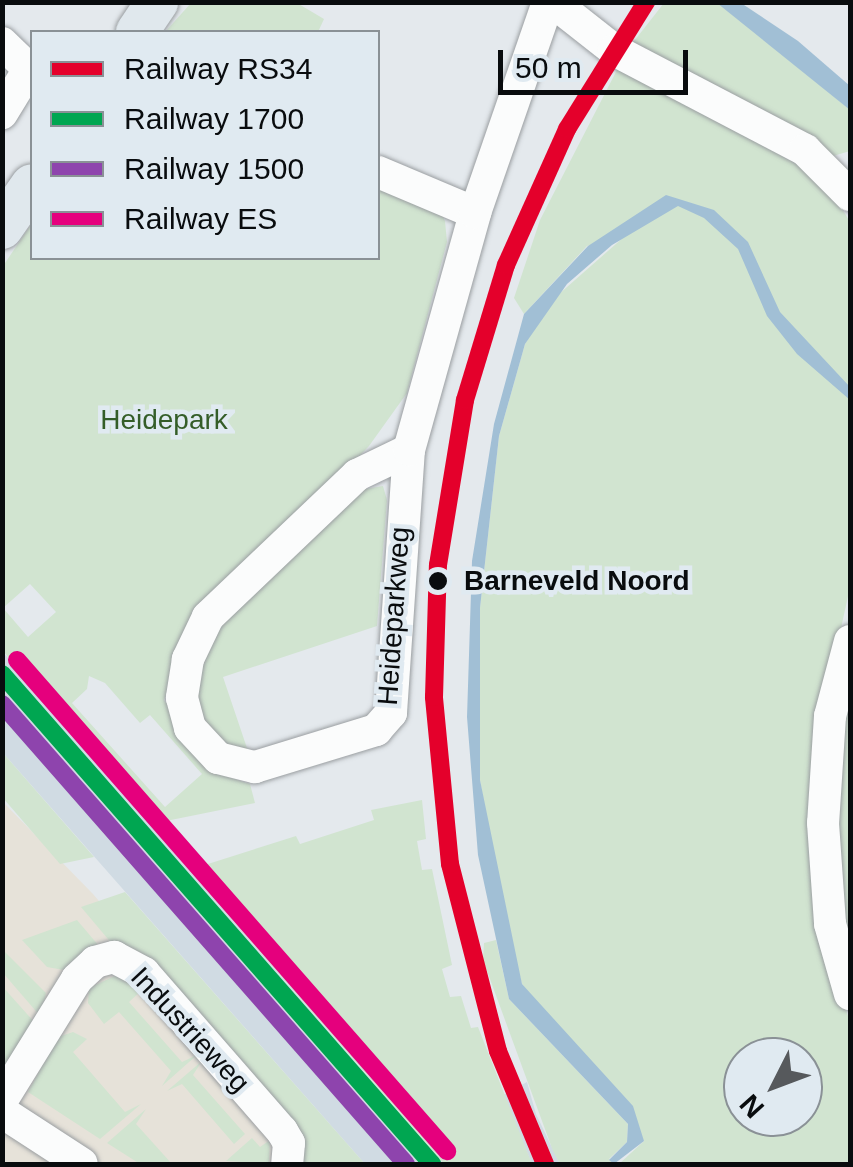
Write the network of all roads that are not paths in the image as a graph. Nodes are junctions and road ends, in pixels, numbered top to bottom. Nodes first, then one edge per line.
1 (130, 2) edge
2 (157, 2) edge
3 (550, 2) edge
4 (113, 30) edge
5 (137, 30) edge
6 (2, 43) edge
7 (2, 113) edge
8 (30, 156) edge
9 (380, 173) edge
10 (848, 182) edge
11 (30, 188) edge
12 (2, 196) edge
13 (475, 213) junction
14 (2, 228) edge
15 (408, 450) junction
16 (850, 641) edge
17 (850, 994) edge
18 (2, 1100) edge
19 (2, 1112) edge
20 (82, 1164) edge
21 (286, 1164) edge

1 - 4 main road
2 - 5 main road
3 - 10 street
3 - 13 street, Heideparkweg
6 - 7 street
8 - 12 main road
9 - 13 street
11 - 14 main road
13 - 15 street, Heideparkweg
15 - 15 street, Heideparkweg
16 - 17 street
18 - 21 street, Industrieweg
19 - 20 street

